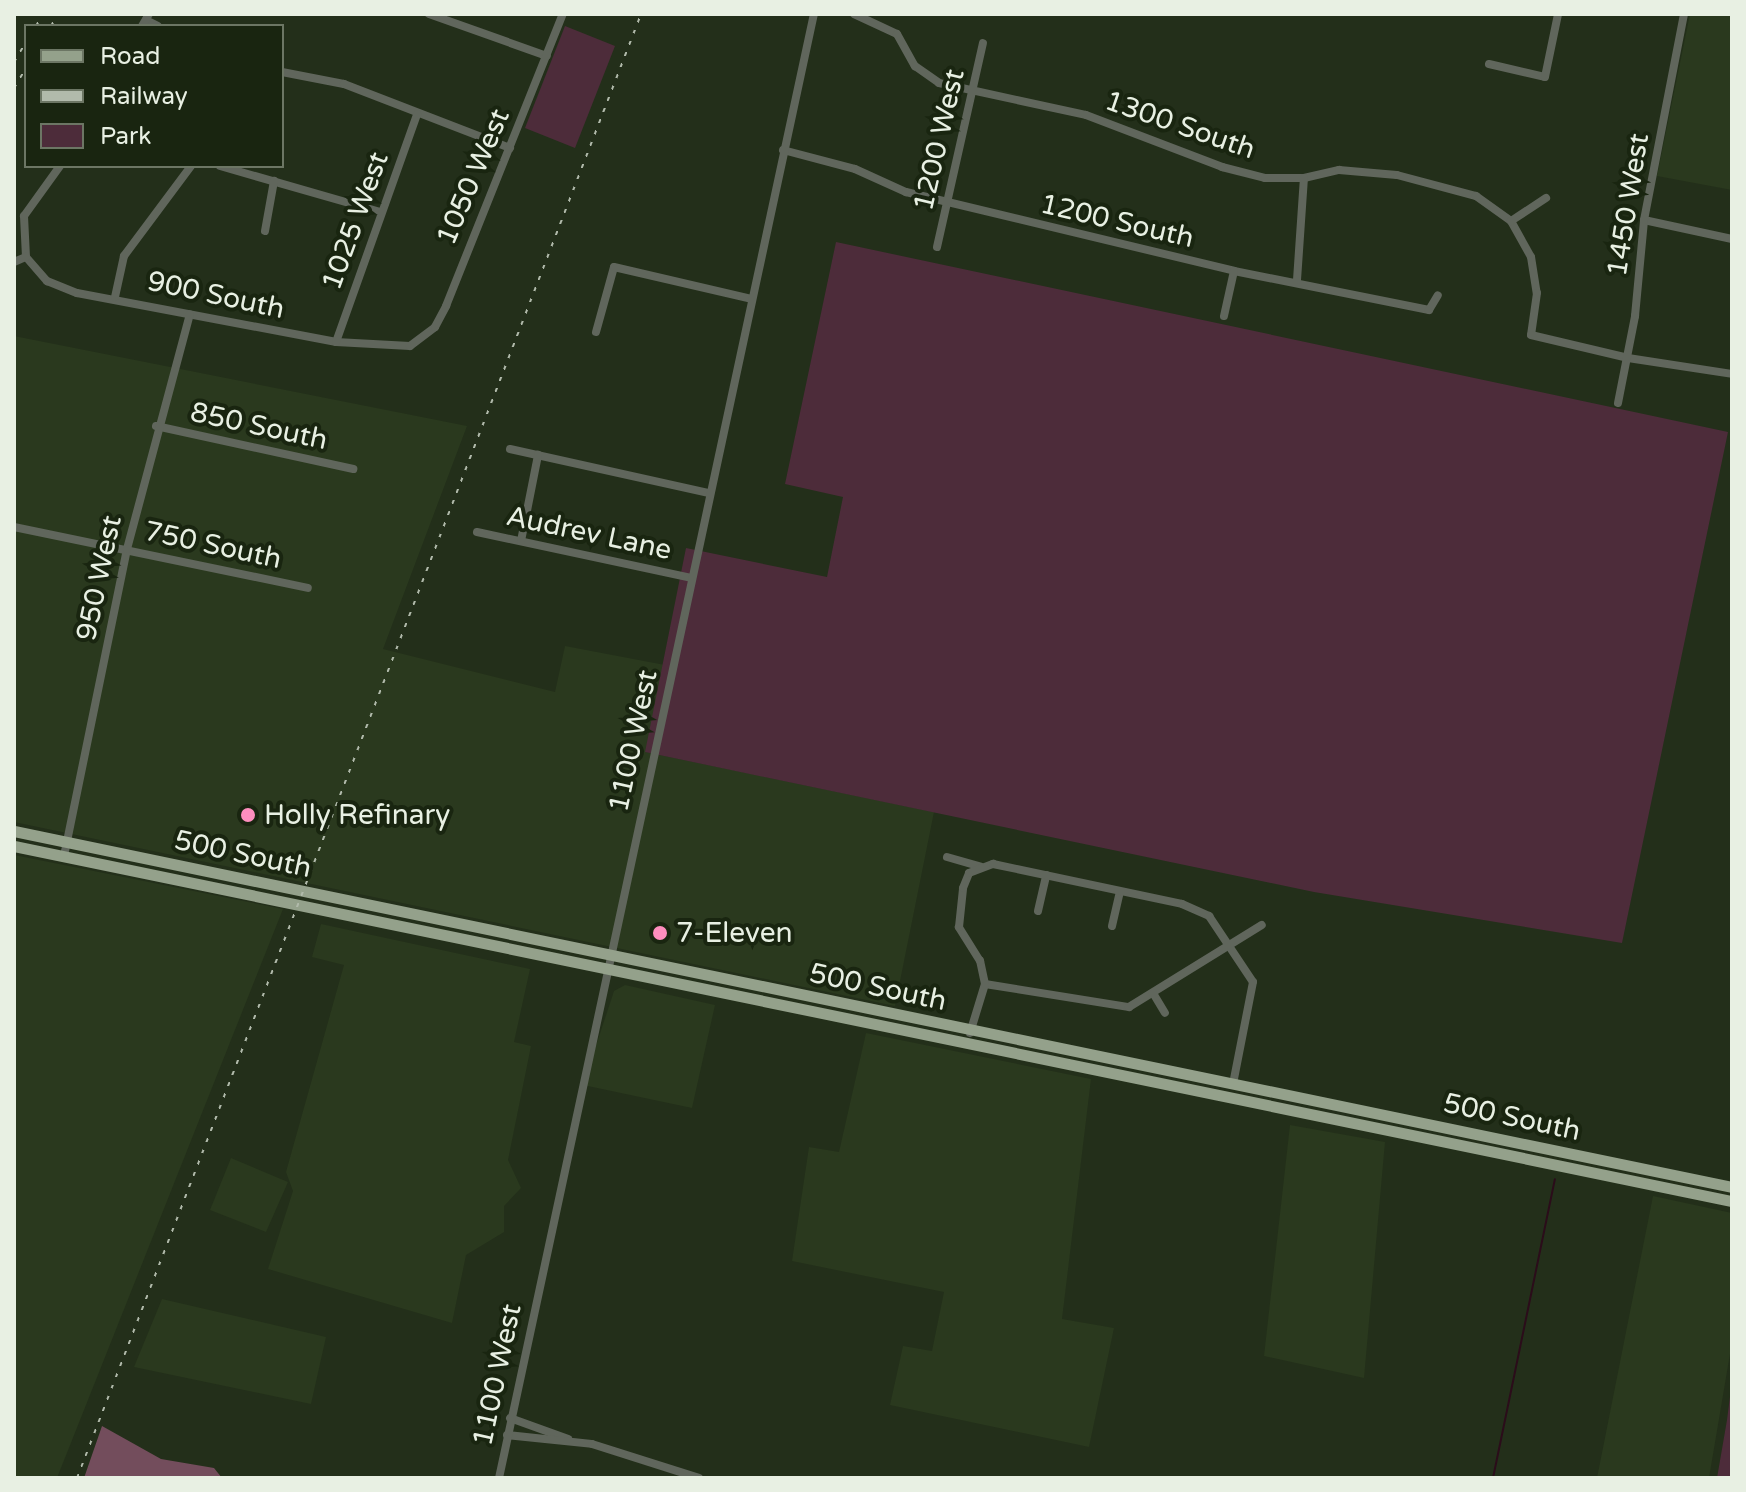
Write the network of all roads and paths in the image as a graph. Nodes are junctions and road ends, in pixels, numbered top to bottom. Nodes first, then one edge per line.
1 (429, 14) edge
2 (563, 14) edge
3 (814, 14) edge
4 (854, 14) edge
5 (1558, 14) edge
6 (1684, 14) edge
7 (983, 43) dead end
8 (547, 56) junction
9 (1489, 64) dead end
10 (284, 72) edge
11 (974, 90) junction
12 (417, 114) junction
13 (510, 148) junction
14 (783, 150) junction
15 (59, 168) edge
16 (190, 168) edge
17 (227, 168) edge
18 (1304, 178) junction
19 (274, 181) junction
20 (1546, 198) dead end
21 (946, 203) junction
22 (380, 212) junction
23 (1644, 220) junction
24 (1511, 221) junction
25 (265, 231) dead end
26 (1732, 239) edge
27 (937, 247) dead end
28 (26, 257) junction
29 (14, 262) edge
30 (1234, 271) junction
31 (1297, 280) junction
32 (1438, 295) dead end
33 (115, 297) junction
34 (751, 299) junction
35 (190, 314) junction
36 (1224, 316) dead end
37 (596, 332) dead end
38 (336, 342) junction
39 (410, 346) joint
40 (1628, 358) junction
41 (1732, 374) edge
42 (1618, 403) dead end
43 (156, 426) junction
44 (510, 449) dead end
45 (538, 455) junction
46 (353, 469) dead end
47 (709, 493) junction
48 (14, 527) edge
49 (477, 532) dead end
50 (521, 541) junction
51 (127, 549) junction
52 (691, 578) junction
53 (308, 588) dead end
54 (14, 831) edge
55 (67, 842) junction
56 (14, 846) edge
57 (64, 856) junction
58 (947, 857) dead end
59 (981, 867) junction
60 (1046, 875) junction
61 (1120, 892) junction
62 (1038, 911) dead end
63 (1262, 925) dead end
64 (1112, 926) dead end
65 (1228, 945) junction
66 (608, 956) junction
67 (605, 970) junction
68 (985, 984) junction
69 (1153, 993) junction
70 (1165, 1013) dead end
71 (970, 1031) junction
72 (967, 1045) junction
73 (1233, 1084) junction
74 (1732, 1187) edge
75 (1732, 1201) edge
76 (510, 1418) junction
77 (507, 1435) junction
78 (569, 1439) junction
79 (499, 1478) edge
80 (699, 1478) edge

1 - 8 street
2 - 8 street, 1050 West
3 - 14 street, 1100 West
4 - 11 street, 1300 South
5 - 9 street
6 - 23 street, 1450 West
7 - 11 street, 1200 West
8 - 13 street, 1050 West
10 - 12 street
11 - 18 street, 1300 South
11 - 21 street, 1200 West
12 - 13 street
12 - 22 street, 1025 West
13 - 39 street, 1050 West
14 - 21 street, 1200 South
14 - 34 street, 1100 West
15 - 28 street
16 - 33 street
17 - 19 street
18 - 24 street, 1300 South
18 - 31 street
19 - 22 street
19 - 25 street
20 - 24 street
21 - 27 street, 1200 West
21 - 30 street, 1200 South
22 - 38 street, 1025 West
23 - 26 street
23 - 40 street, 1450 West
24 - 40 street
28 - 29 street
28 - 33 street, 900 South
30 - 31 street, 1200 South
30 - 36 street
31 - 32 street, 1200 South
33 - 35 street, 900 South
34 - 37 street
34 - 47 street, 1100 West
35 - 38 street, 900 South
35 - 43 street, 950 West
38 - 39 street, 900 South
40 - 41 street
40 - 42 street, 1450 West
43 - 46 street, 850 South
43 - 51 street, 950 West
44 - 45 street
45 - 47 street
45 - 50 street
47 - 52 street, 1100 West
48 - 51 street, 750 South
49 - 50 street, Audrev Lane
50 - 52 street, Audrev Lane
51 - 53 street, 750 South
51 - 55 street, 950 West
52 - 66 street, 1100 West
54 - 55 main road, 500 South
55 - 57 street, 950 West
55 - 66 main road, 500 South
56 - 57 main road, 500 South
57 - 67 main road, 500 South
58 - 59 street
59 - 60 street
59 - 68 street
60 - 61 street
60 - 62 street
61 - 64 street
61 - 65 street
63 - 65 street
65 - 69 street
65 - 73 street
66 - 67 street, 1100 West
66 - 71 main road, 500 South
67 - 72 main road, 500 South
67 - 76 street, 1100 West
68 - 69 street
68 - 71 street
69 - 70 street
71 - 72 street
71 - 73 main road, 500 South
72 - 75 main road, 500 South
73 - 74 main road, 500 South
76 - 77 street, 1100 West
76 - 78 street
77 - 78 street
77 - 79 street, 1100 West
78 - 80 street

